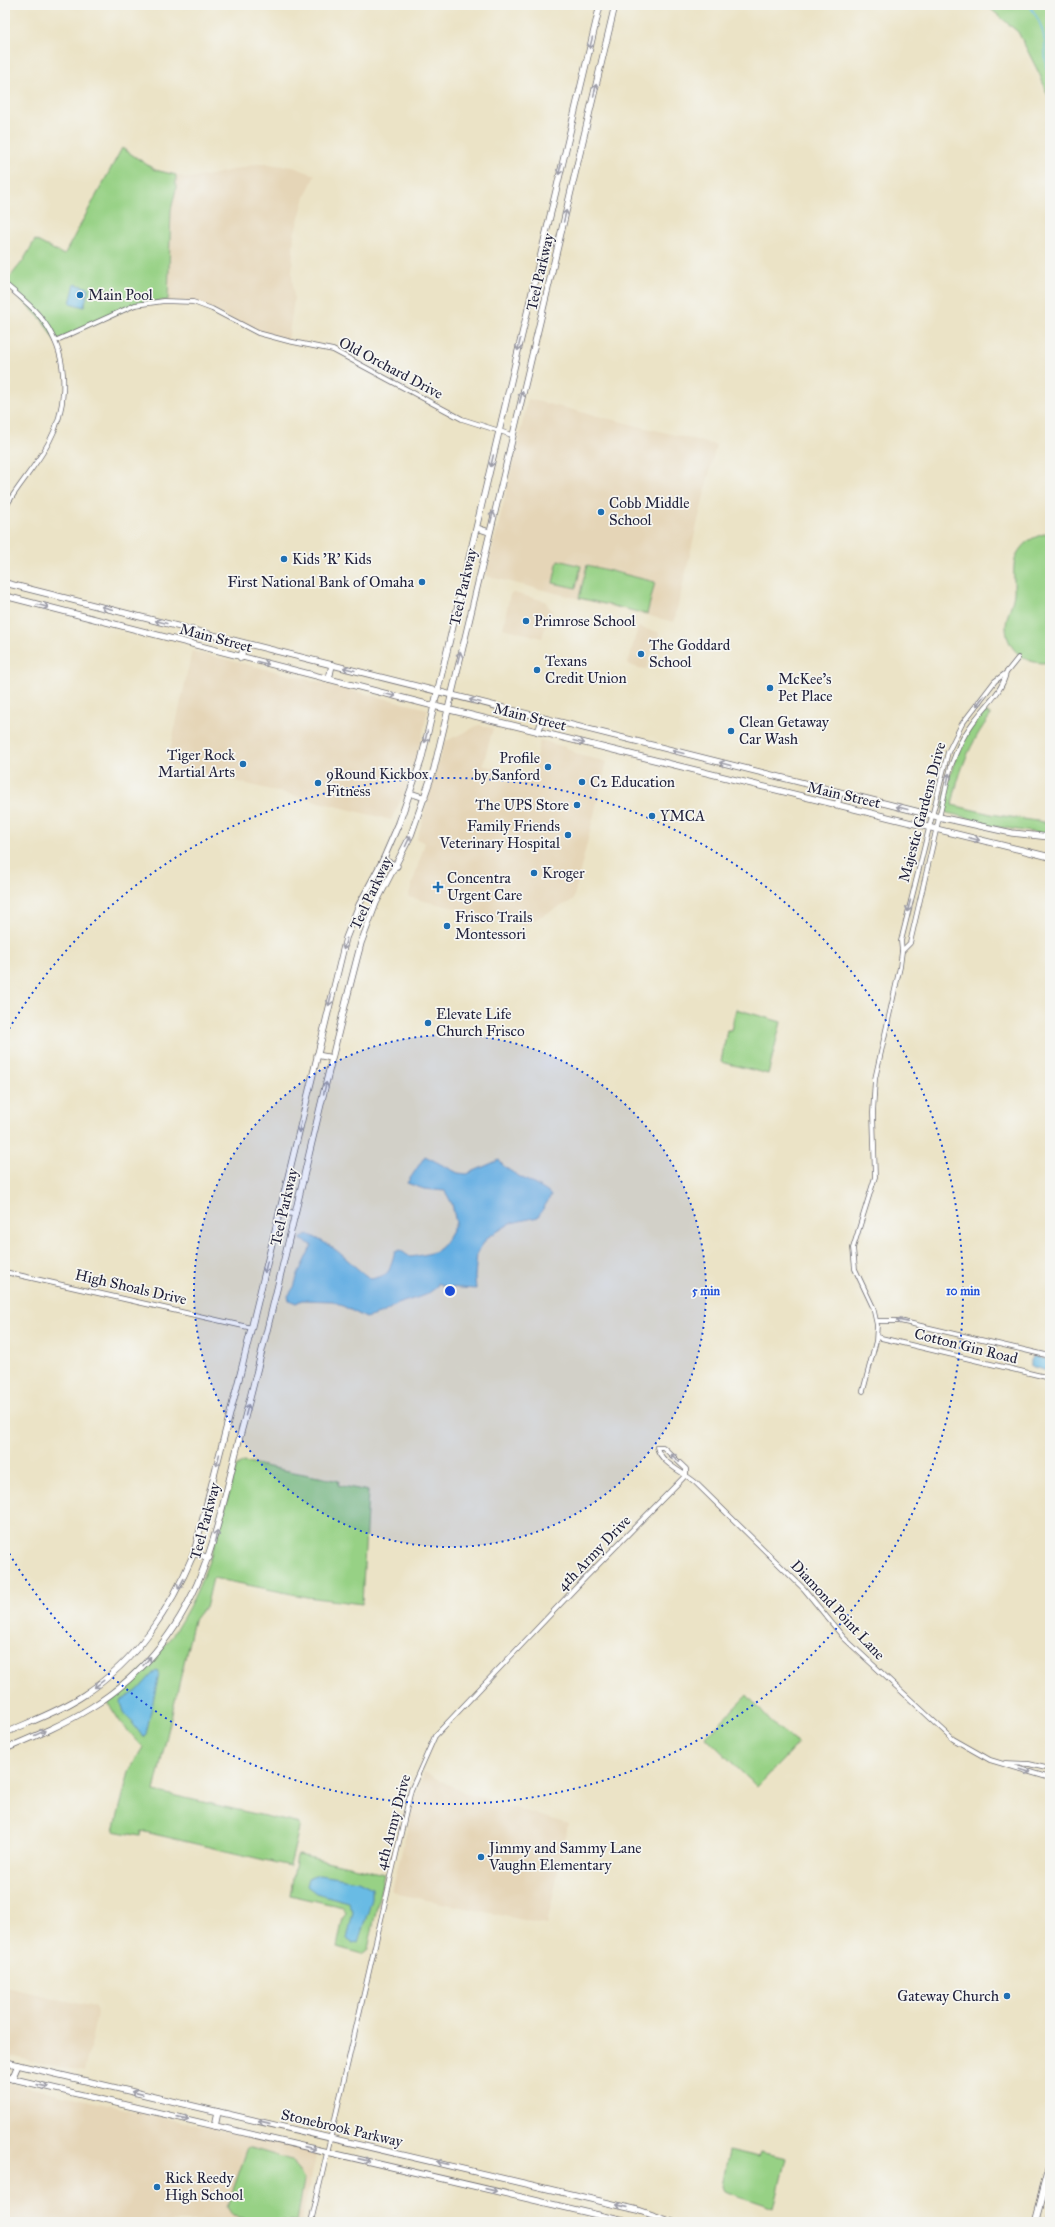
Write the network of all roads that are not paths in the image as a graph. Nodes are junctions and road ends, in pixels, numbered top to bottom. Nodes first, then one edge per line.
1 (600, 5) edge
2 (615, 5) edge
3 (5, 284) edge
4 (55, 341) junction
5 (499, 431) junction
6 (512, 435) junction
7 (5, 508) edge
8 (477, 528) junction
9 (489, 532) junction
10 (5, 583) edge
11 (5, 596) edge
12 (244, 644) junction
13 (241, 658) junction
14 (1018, 658) dead end
15 (332, 665) junction
16 (1006, 673) junction
17 (328, 679) junction
18 (438, 692) junction
19 (450, 695) junction
20 (434, 706) junction
21 (447, 709) junction
22 (543, 718) junction
23 (538, 732) junction
24 (410, 793) junction
25 (840, 793) junction
26 (425, 798) junction
27 (837, 806) junction
28 (932, 815) junction
29 (939, 817) junction
30 (929, 828) junction
31 (936, 830) junction
32 (1050, 837) edge
33 (1050, 857) edge
34 (383, 860) junction
35 (397, 866) junction
36 (912, 894) junction
37 (921, 896) junction
38 (902, 951) junction
39 (317, 1055) junction
40 (332, 1058) junction
41 (280, 1210) junction
42 (295, 1214) junction
43 (5, 1272) edge
44 (877, 1321) junction
45 (252, 1328) junction
46 (877, 1336) junction
47 (1050, 1356) edge
48 (1050, 1378) edge
49 (863, 1391) dead end
50 (686, 1475) junction
51 (194, 1553) junction
52 (209, 1558) junction
53 (5, 1733) edge
54 (5, 1749) edge
55 (1001, 1763) junction
56 (1050, 1769) edge
57 (1050, 1778) edge
58 (5, 2062) edge
59 (18, 2065) junction
60 (5, 2077) edge
61 (12, 2079) junction
62 (218, 2112) junction
63 (215, 2126) junction
64 (329, 2137) junction
65 (326, 2152) junction
66 (1050, 2166) edge
67 (1050, 2213) edge
68 (311, 2222) edge
69 (628, 2222) edge
70 (673, 2222) edge
71 (1035, 2222) edge
72 (1047, 2222) edge

1 -> 5 main road, Teel Parkway
6 -> 2 main road, Teel Parkway
3 - 4 street
4 - 5 street, Old Orchard Drive
4 - 7 street
5 - 6 street, Old Orchard Drive
5 -> 8 main road, Teel Parkway
9 -> 6 main road, Teel Parkway
8 - 9 main road
8 - 18 main road, Teel Parkway
19 -> 9 main road, Teel Parkway
12 -> 10 main road, Main Street
11 -> 13 main road, Main Street
12 - 13 main road
12 - 15 main road, Main Street
13 -> 17 main road, Main Street
14 - 16 street, Majestic Gardens Drive
15 - 17 main road
18 -> 15 main road, Main Street
16 -> 28 street, Majestic Gardens Drive
29 -> 16 street, Majestic Gardens Drive
17 -> 20 main road, Main Street
18 - 19 main road, Main Street
18 - 20 main road, Teel Parkway
19 - 21 main road, Teel Parkway
22 -> 19 main road, Main Street
20 - 21 main road, Main Street
20 -> 24 main road, Teel Parkway
21 - 23 main road, Main Street
21 - 26 main road, Teel Parkway
22 - 23 main road
25 -> 22 main road, Main Street
23 -> 27 main road, Main Street
24 - 26 main road
24 - 34 main road, Teel Parkway
25 - 27 main road
28 -> 25 main road, Main Street
35 -> 26 main road, Teel Parkway
27 - 30 main road, Main Street
28 - 29 main road, Main Street
28 - 30 street, Majestic Gardens Drive
29 - 31 street, Majestic Gardens Drive
29 - 32 main road, Main Street
30 - 31 main road, Main Street
30 - 36 street, Majestic Gardens Drive
31 -> 33 main road, Main Street
31 - 37 street, Majestic Gardens Drive
34 - 35 main road
34 -> 39 main road, Teel Parkway
35 - 40 main road, Teel Parkway
36 - 37 street
36 -> 38 street, Majestic Gardens Drive
37 - 38 street, Majestic Gardens Drive
38 - 44 street, Majestic Gardens Drive
39 - 40 main road
39 -> 41 main road, Teel Parkway
42 -> 40 main road, Teel Parkway
41 - 42 main road
41 -> 45 main road, Teel Parkway
52 -> 42 main road, Teel Parkway
43 - 45 street, High Shoals Drive
44 - 46 street, Majestic Gardens Drive
47 -> 44 street, Cotton Gin Road
45 -> 51 main road, Teel Parkway
46 - 48 street, Cotton Gin Road
46 - 49 street, Majestic Gardens Drive
50 -> 50 street, Diamond Point Lane
50 - 55 street, Diamond Point Lane
50 - 64 street, 4th Army Drive
51 - 52 main road
51 -> 53 main road, Teel Parkway
54 -> 52 main road, Teel Parkway
55 - 56 street, Diamond Point Lane
55 -> 57 street, Diamond Point Lane
58 - 59 main road, Stonebrook Parkway
59 - 61 main road
62 -> 59 main road, Stonebrook Parkway
60 - 61 main road, Stonebrook Parkway
61 -> 63 main road, Stonebrook Parkway
62 - 63 main road
64 -> 62 main road, Stonebrook Parkway
63 -> 65 main road, Stonebrook Parkway
64 - 65 street, 4th Army Drive
70 -> 64 main road, Stonebrook Parkway
65 - 68 street, 4th Army Drive
65 -> 69 main road, Stonebrook Parkway
66 - 71 main road
67 - 72 main road

